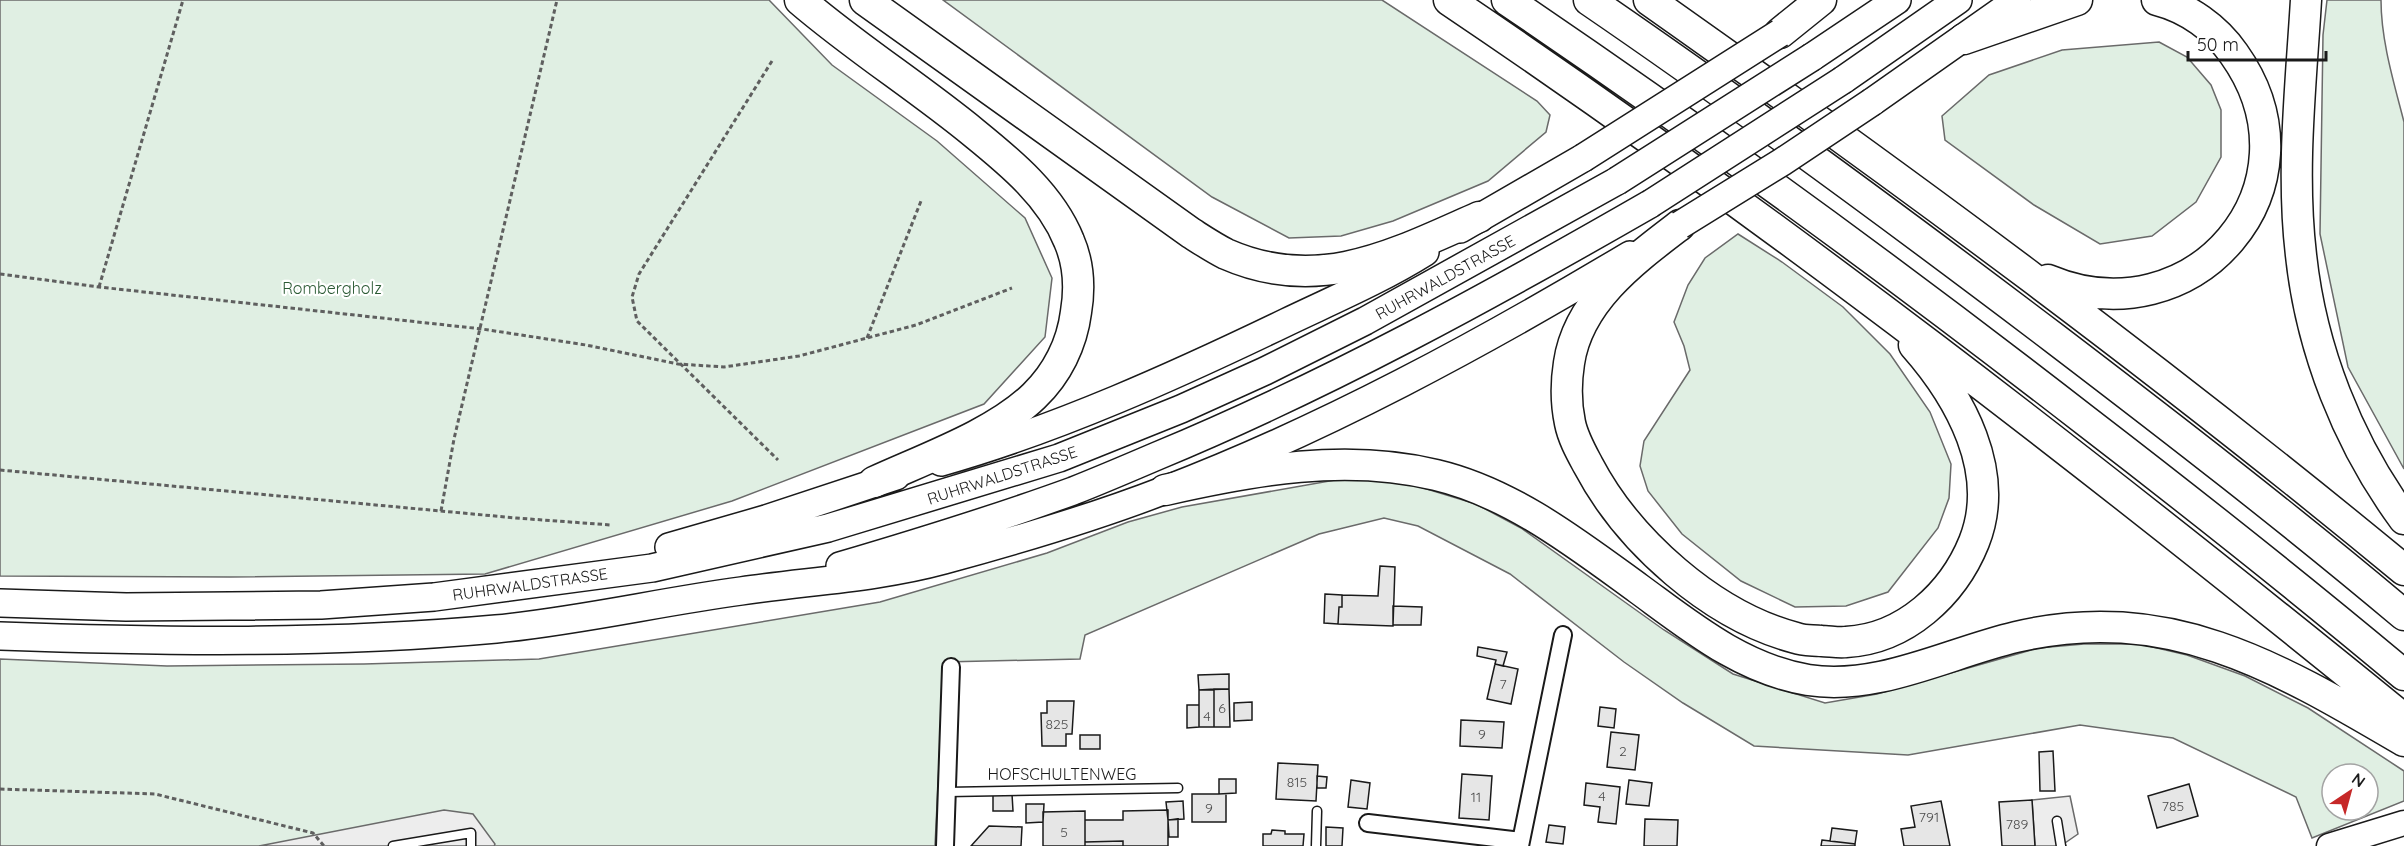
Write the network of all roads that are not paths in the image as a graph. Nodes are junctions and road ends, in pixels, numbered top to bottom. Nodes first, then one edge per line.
1 (801, 0) edge
2 (865, 0) edge
3 (1449, 0) edge
4 (1507, 0) edge
5 (1589, 0) edge
6 (1649, 0) edge
7 (1658, 0) edge
8 (1821, 0) edge
9 (1835, 0) edge
10 (1897, 0) edge
11 (1958, 0) edge
12 (2017, 0) edge
13 (2077, 0) edge
14 (2157, 0) edge
15 (2306, 0) edge
16 (1690, 29) junction
17 (1780, 33) junction
18 (1964, 39) junction
19 (1479, 217) junction
20 (1680, 225) junction
21 (1994, 249) junction
22 (1846, 281) junction
23 (874, 482) junction
24 (1165, 490) junction
25 (2404, 519) edge
26 (2404, 570) edge
27 (575, 577) junction
28 (740, 591) junction
29 (0, 603) edge
30 (2404, 615) edge
31 (1563, 635) dead end
32 (0, 636) edge
33 (951, 667) dead end
34 (2404, 675) edge
35 (2404, 719) edge
36 (2404, 741) edge
37 (1178, 788) dead end
38 (947, 792) junction
39 (1317, 812) dead end
40 (2057, 821) dead end
41 (2404, 823) edge
42 (1368, 824) dead end
43 (1521, 844) edge
44 (393, 846) edge
45 (471, 846) edge
46 (945, 846) edge
47 (1316, 846) edge
48 (2061, 846) edge
49 (2329, 846) edge

1 - 23 highway
2 - 19 highway
3 - 22 highway
4 - 34 highway
5 - 30 highway
6 - 16 highway
7 - 16 highway
8 - 17 highway
9 - 17 highway
10 - 27 highway, RUHRWALDSTRASSE, bridge
11 - 28 highway, bridge
12 - 18 highway
13 - 18 highway
14 - 21 highway
15 - 25 highway
16 - 21 highway
17 - 19 highway, bridge
18 - 20 highway, bridge
19 - 23 highway
20 - 22 highway
20 - 24 highway
21 - 26 highway
22 - 35 highway
23 - 27 highway
24 - 28 highway
24 - 36 highway
27 - 29 highway, RUHRWALDSTRASSE
28 - 32 highway
31 - 43 street
33 - 38 street
37 - 38 lane, HOFSCHULTENWEG
38 - 46 street
39 - 47 lane
40 - 48 lane
41 - 49 main road
42 - 43 street
44 - 45 lane

